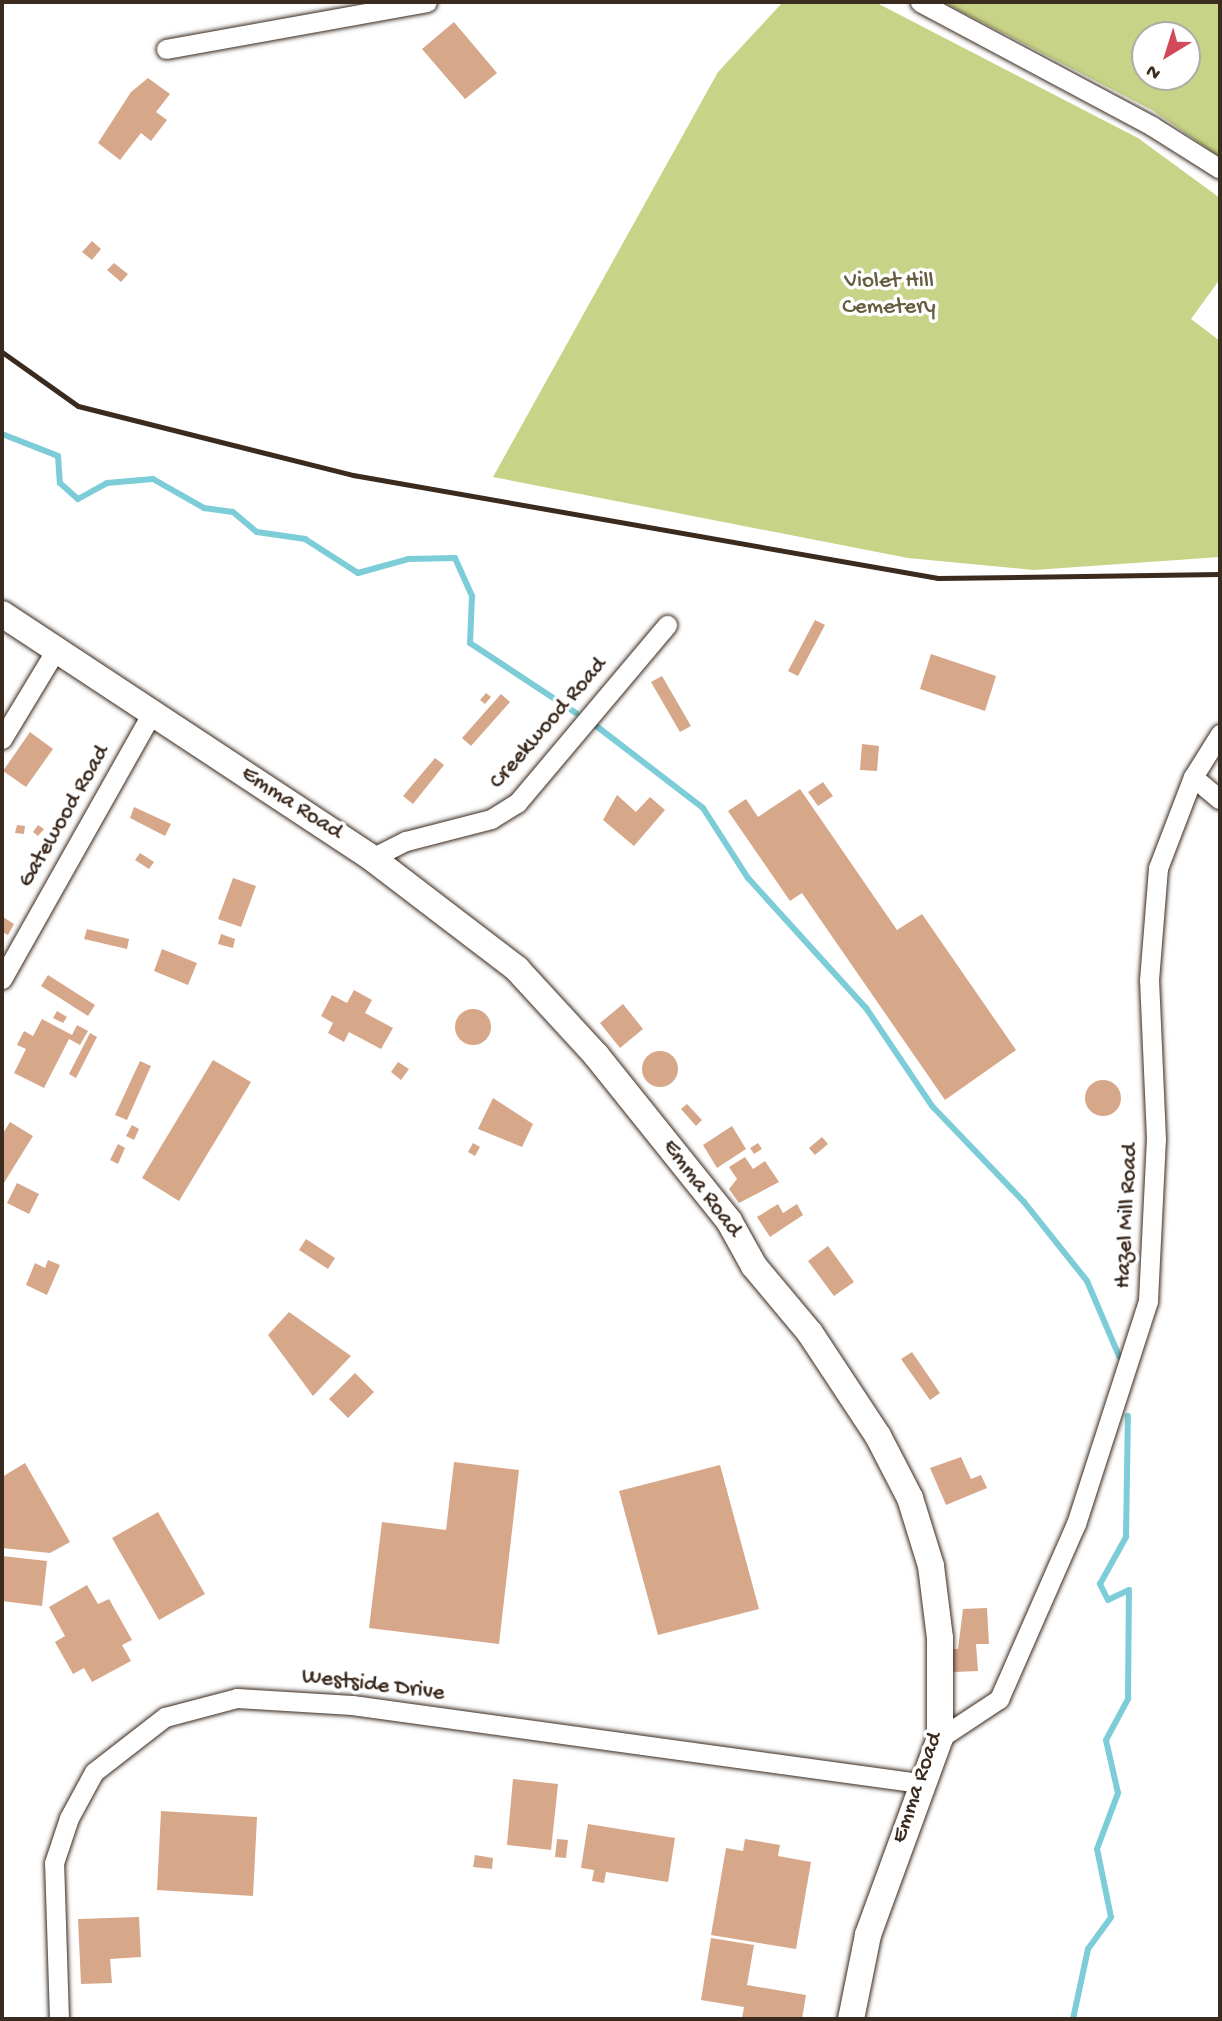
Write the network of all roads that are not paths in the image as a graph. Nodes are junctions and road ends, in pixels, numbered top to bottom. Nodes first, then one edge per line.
1 (427, 2) edge
2 (920, 2) edge
3 (166, 49) dead end
4 (1220, 169) edge
5 (2, 614) edge
6 (667, 625) dead end
7 (55, 651) junction
8 (151, 715) junction
9 (1220, 734) edge
10 (2, 739) edge
11 (1193, 777) junction
12 (1220, 800) edge
13 (372, 858) junction
14 (2, 979) edge
15 (940, 1738) junction
16 (919, 1783) junction
17 (59, 2019) edge
18 (851, 2019) edge

1 - 3 street
2 - 4 street
5 - 7 street, Emma Road
6 - 13 street, Creekwood Road
7 - 8 street, Emma Road
7 - 10 street
8 - 13 street, Emma Road
8 - 14 street, Gatewood Road
9 - 11 street, Hazel Mill Road
11 - 12 street
11 - 15 street, Hazel Mill Road
13 - 15 street, Emma Road
15 - 16 street, Emma Road
16 - 17 street, Westside Drive
16 - 18 street, Emma Road

